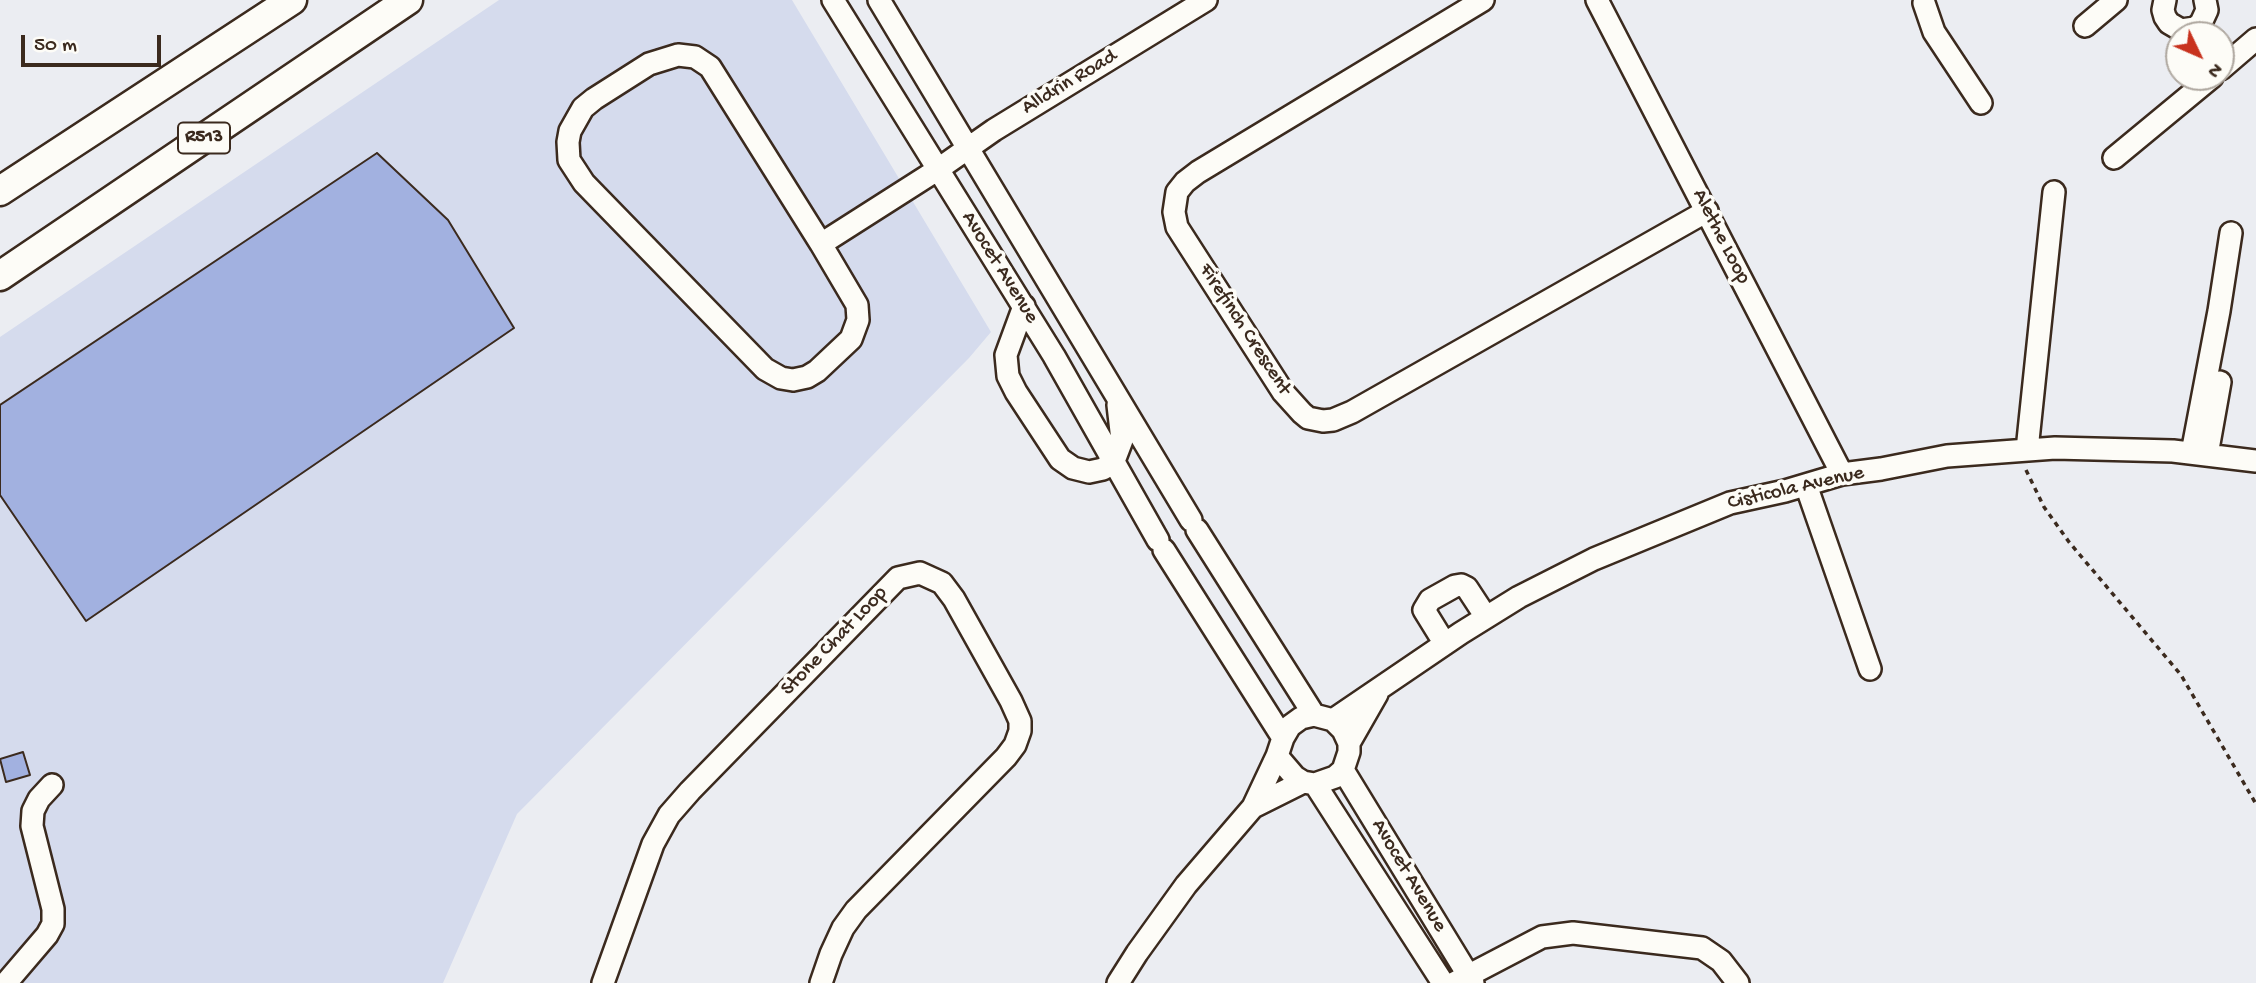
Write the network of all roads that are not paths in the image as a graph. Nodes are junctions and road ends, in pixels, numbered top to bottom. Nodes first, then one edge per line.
1 (292, 0) edge
2 (408, 0) edge
3 (832, 0) edge
4 (879, 0) edge
5 (1206, 0) edge
6 (1483, 0) edge
7 (1597, 0) edge
8 (2116, 0) edge
9 (2165, 0) edge
10 (1926, 1) edge
11 (2207, 12) edge
12 (2085, 26) dead end
13 (2256, 39) edge
14 (2235, 51) edge
15 (2195, 91) edge
16 (1981, 103) dead end
17 (968, 147) junction
18 (2114, 158) dead end
19 (937, 170) junction
20 (0, 191) edge
21 (2054, 192) dead end
22 (1707, 211) junction
23 (2231, 233) dead end
24 (821, 244) junction
25 (0, 276) edge
26 (1024, 306) junction
27 (2233, 314) dead end
28 (1116, 396) junction
29 (2016, 451) junction
30 (2199, 454) junction
31 (1114, 461) junction
32 (2256, 461) edge
33 (1842, 474) junction
34 (1806, 485) junction
35 (1486, 617) junction
36 (1445, 644) junction
37 (1870, 669) dead end
38 (1380, 689) junction
39 (1324, 718) junction
40 (1349, 743) junction
41 (1280, 747) junction
42 (1343, 770) junction
43 (1309, 783) junction
44 (52, 785) dead end
45 (1253, 807) junction
46 (1465, 980) edge
47 (6, 983) edge
48 (603, 983) edge
49 (821, 983) edge
50 (1118, 983) edge
51 (1443, 983) edge
52 (1738, 983) edge

1 - 20 main road
2 - 25 main road, R513
3 - 19 street, Avocet Avenue
4 - 17 street, Avocet Avenue
5 - 17 street, Alldrin Road
6 - 22 street, Firefinch Crescent
7 - 22 street, Alethe Loop
8 - 12 street
9 - 11 street
10 - 16 street
13 - 14 street
15 - 18 street
17 - 19 street, Alldrin Road
17 - 28 street, Avocet Avenue
19 - 24 street, Alldrin Road
19 - 26 street, Avocet Avenue
21 - 29 street
22 - 33 street, Alethe Loop
23 - 30 street
24 - 24 street
26 - 31 street, Avocet Avenue
26 - 31 street
27 - 30 street
28 - 31 street
28 - 39 street, Avocet Avenue
29 - 30 street, Cisticola Avenue
29 - 33 street, Cisticola Avenue
30 - 32 street, Cisticola Avenue
31 - 41 street, Avocet Avenue
33 - 34 street, Cisticola Avenue
34 - 35 street, Cisticola Avenue
34 - 37 street
35 - 36 street, Cisticola Avenue
35 - 36 street
36 - 38 street, Cisticola Avenue
38 - 39 street, Cisticola Avenue
38 - 40 street, Cisticola Avenue
39 - 40 street
39 - 41 street
40 - 42 street
41 - 43 street
41 - 45 street
42 - 43 street
42 - 46 street, Avocet Avenue
43 - 45 street
43 - 51 street, Avocet Avenue
44 - 47 street
45 - 50 street
46 - 52 street
48 - 49 street, Stone Chat Loop

